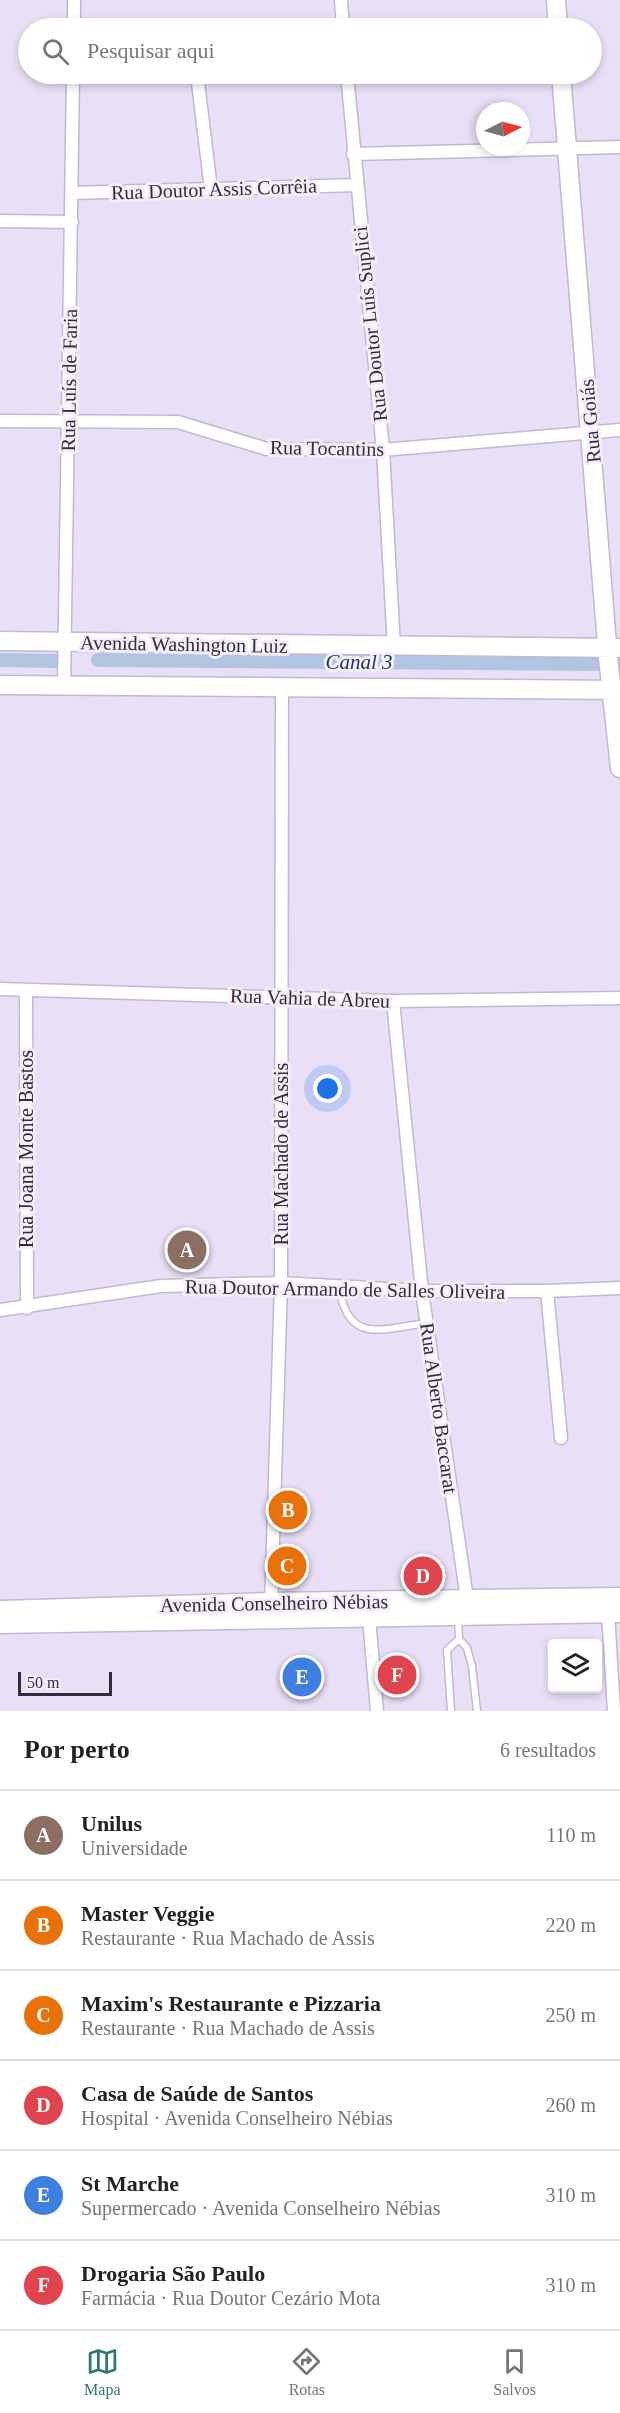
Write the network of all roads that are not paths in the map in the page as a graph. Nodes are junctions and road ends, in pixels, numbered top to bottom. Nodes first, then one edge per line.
1 (75, 0) edge
2 (341, 0) edge
3 (556, 0) edge
4 (74, 18) edge
5 (342, 18) edge
6 (557, 18) edge
7 (73, 84) edge
8 (198, 84) edge
9 (348, 84) edge
10 (562, 84) edge
11 (566, 147) junction
12 (620, 147) edge
13 (353, 154) junction
14 (357, 185) junction
15 (212, 190) junction
16 (72, 193) junction
17 (0, 221) edge
18 (72, 222) junction
19 (0, 421) edge
20 (69, 422) junction
21 (620, 430) edge
22 (591, 432) junction
23 (383, 450) junction
24 (0, 641) edge
25 (64, 642) junction
26 (394, 647) junction
27 (612, 651) edge
28 (0, 685) edge
29 (64, 686) junction
30 (614, 686) edge
31 (282, 689) junction
32 (620, 768) edge
33 (0, 989) edge
34 (26, 990) junction
35 (281, 996) junction
36 (620, 998) edge
37 (393, 1001) junction
38 (281, 1283) junction
39 (339, 1286) junction
40 (620, 1288) edge
41 (422, 1291) junction
42 (547, 1291) junction
43 (27, 1308) junction
44 (0, 1310) edge
45 (427, 1323) junction
46 (561, 1438) dead end
47 (620, 1597) edge
48 (467, 1599) junction
49 (271, 1610) junction
50 (614, 1613) edge
51 (2, 1615) edge
52 (458, 1616) junction
53 (369, 1618) junction
54 (459, 1639) junction
55 (377, 1711) edge
56 (451, 1711) edge
57 (477, 1711) edge
58 (614, 1711) edge

1 - 4 street
2 - 5 street
3 - 6 main road
7 - 16 street, Rua Luís de Faria
8 - 15 street
9 - 13 street, Rua Doutor Luís Suplici
10 - 11 main road, Rua Goiás
11 - 12 street
11 - 13 street
11 - 22 main road, Rua Goiás
13 - 14 street, Rua Doutor Luís Suplici
14 - 15 street, Rua Doutor Assis Corrêia
14 - 23 street, Rua Doutor Luís Suplici
15 - 16 street, Rua Doutor Assis Corrêia
16 - 18 street, Rua Luís de Faria
17 - 18 street
18 - 20 street, Rua Luís de Faria
19 - 20 street, Rua Tocantins
20 - 23 street, Rua Tocantins
20 - 25 street, Rua Luís de Faria
21 - 22 street, Rua Tocantins
22 - 23 street, Rua Tocantins
22 - 27 main road, Rua Goiás
23 - 26 street, Rua Doutor Luís Suplici
24 - 25 main road, Avenida Washington Luiz
25 - 26 main road, Avenida Washington Luiz
25 - 29 street, Rua Luís de Faria
26 - 27 main road, Avenida Washington Luiz
27 - 30 main road, Rua Goiás
28 - 29 main road
29 - 31 main road
30 - 31 main road
30 - 32 main road, Rua Goiás
31 - 35 street, Rua Machado de Assis
33 - 34 street, Rua Vahia de Abreu
34 - 35 street, Rua Vahia de Abreu
34 - 43 street, Rua Joana Monte Bastos
35 - 37 street, Rua Vahia de Abreu
35 - 38 street, Rua Machado de Assis
36 - 37 street, Rua Vahia de Abreu
37 - 41 street, Rua Alberto Baccarat
38 - 39 street, Rua Doutor Armando de Salles Oliveira
38 - 43 street, Rua Doutor Armando de Salles Oliveira
38 - 49 street, Rua Machado de Assis
39 - 41 street, Rua Doutor Armando de Salles Oliveira
39 - 45 lane
40 - 42 street, Rua Doutor Armando de Salles Oliveira
41 - 42 street, Rua Doutor Armando de Salles Oliveira
41 - 45 street, Rua Alberto Baccarat
42 - 46 street
43 - 44 street, Rua Doutor Armando de Salles Oliveira
45 - 48 street, Rua Alberto Baccarat
47 - 48 main road, Avenida Conselheiro Nébias
48 - 49 main road, Avenida Conselheiro Nébias
49 - 51 main road, Avenida Conselheiro Nébias
49 - 53 main road, Avenida Conselheiro Nébias
50 - 52 main road, Avenida Conselheiro Nébias
50 - 58 street
52 - 53 main road, Avenida Conselheiro Nébias
52 - 54 lane
53 - 55 street
54 - 56 lane
54 - 57 lane

